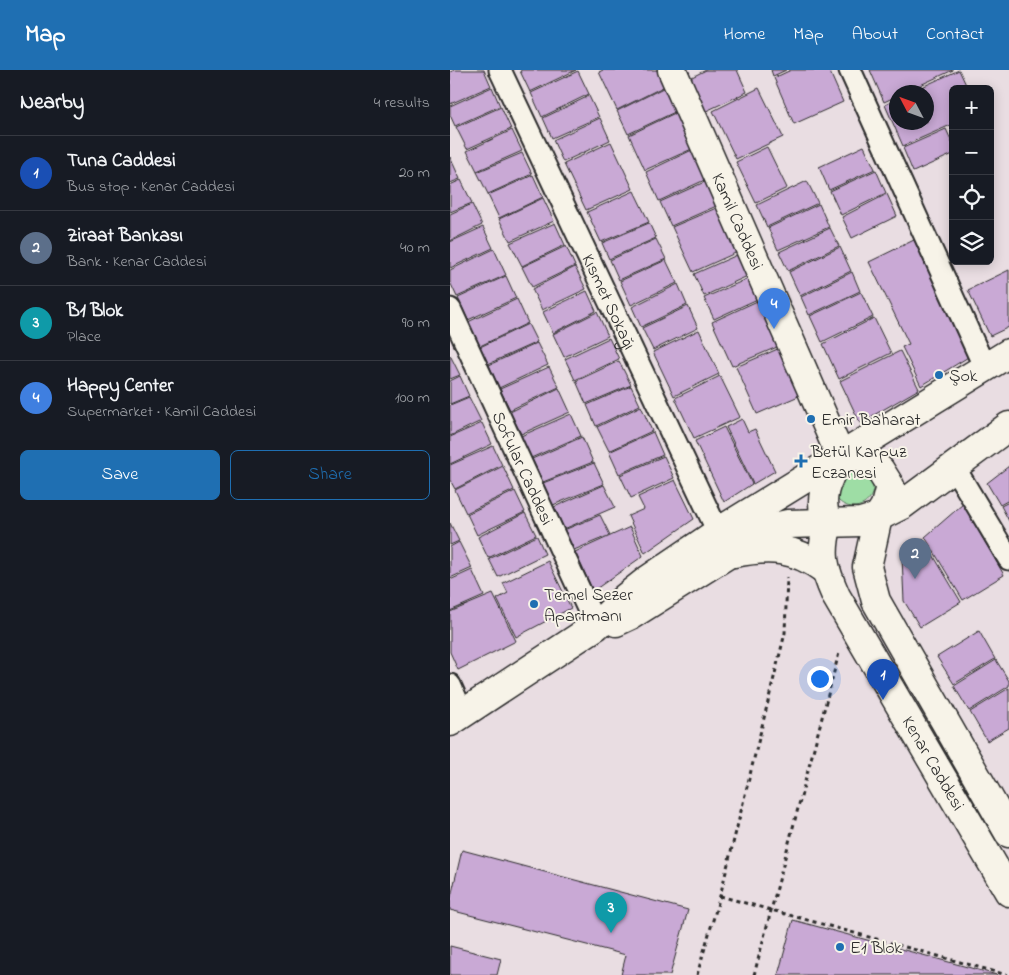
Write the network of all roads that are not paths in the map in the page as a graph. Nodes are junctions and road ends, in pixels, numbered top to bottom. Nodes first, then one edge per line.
1 (500, 70) edge
2 (672, 70) edge
3 (850, 70) edge
4 (450, 309) edge
5 (1009, 353) edge
6 (984, 366) junction
7 (1009, 426) edge
8 (840, 456) junction
9 (954, 467) junction
10 (878, 517) junction
11 (828, 523) junction
12 (724, 543) junction
13 (1009, 559) edge
14 (824, 569) junction
15 (596, 626) junction
16 (450, 685) edge
17 (456, 718) edge
18 (1009, 833) edge
19 (1009, 892) edge

1 - 12 street, Kısmet Sokağı
2 - 8 main road, Kamil Caddesi
3 - 6 street
4 - 15 street, Sofular Caddesi
5 - 6 main road
6 - 8 main road
7 - 9 main road
8 - 10 main road
8 - 11 main road
8 - 12 main road
9 - 10 main road
9 - 13 street
10 - 11 main road
10 - 18 main road, Kenar Caddesi
11 - 12 main road
11 - 14 main road, Kenar Caddesi
12 - 14 main road
12 - 15 main road
14 - 19 main road, Kenar Caddesi
15 - 17 main road
16 - 17 street

